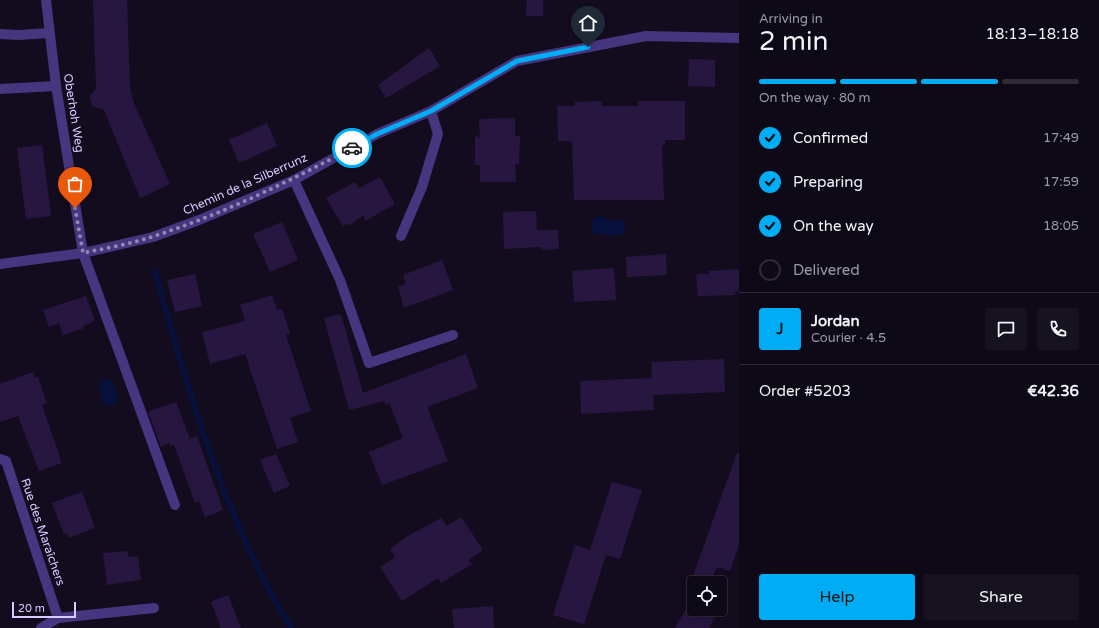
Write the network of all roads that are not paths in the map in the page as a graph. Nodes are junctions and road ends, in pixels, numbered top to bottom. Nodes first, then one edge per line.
1 (46, 0) edge
2 (49, 33) junction
3 (0, 34) edge
4 (739, 38) edge
5 (56, 86) junction
6 (0, 89) edge
7 (431, 111) junction
8 (294, 180) junction
9 (401, 236) dead end
10 (83, 253) junction
11 (0, 264) edge
12 (453, 335) dead end
13 (0, 459) edge
14 (175, 505) dead end
15 (154, 608) dead end
16 (58, 618) junction
17 (41, 628) edge

1 - 2 street, Oberhoh Weg
2 - 3 street
2 - 5 street, Oberhoh Weg
4 - 7 street, Chemin de la Silberrunz
5 - 6 street
5 - 10 street, Oberhoh Weg
7 - 8 street, Chemin de la Silberrunz
7 - 9 street
8 - 10 street, Chemin de la Silberrunz
8 - 12 street
10 - 11 street, Chemin de la Silberrunz
10 - 14 street, Oberhoh Weg
13 - 16 street, Rue des Maraîchers
15 - 16 street
16 - 17 street

